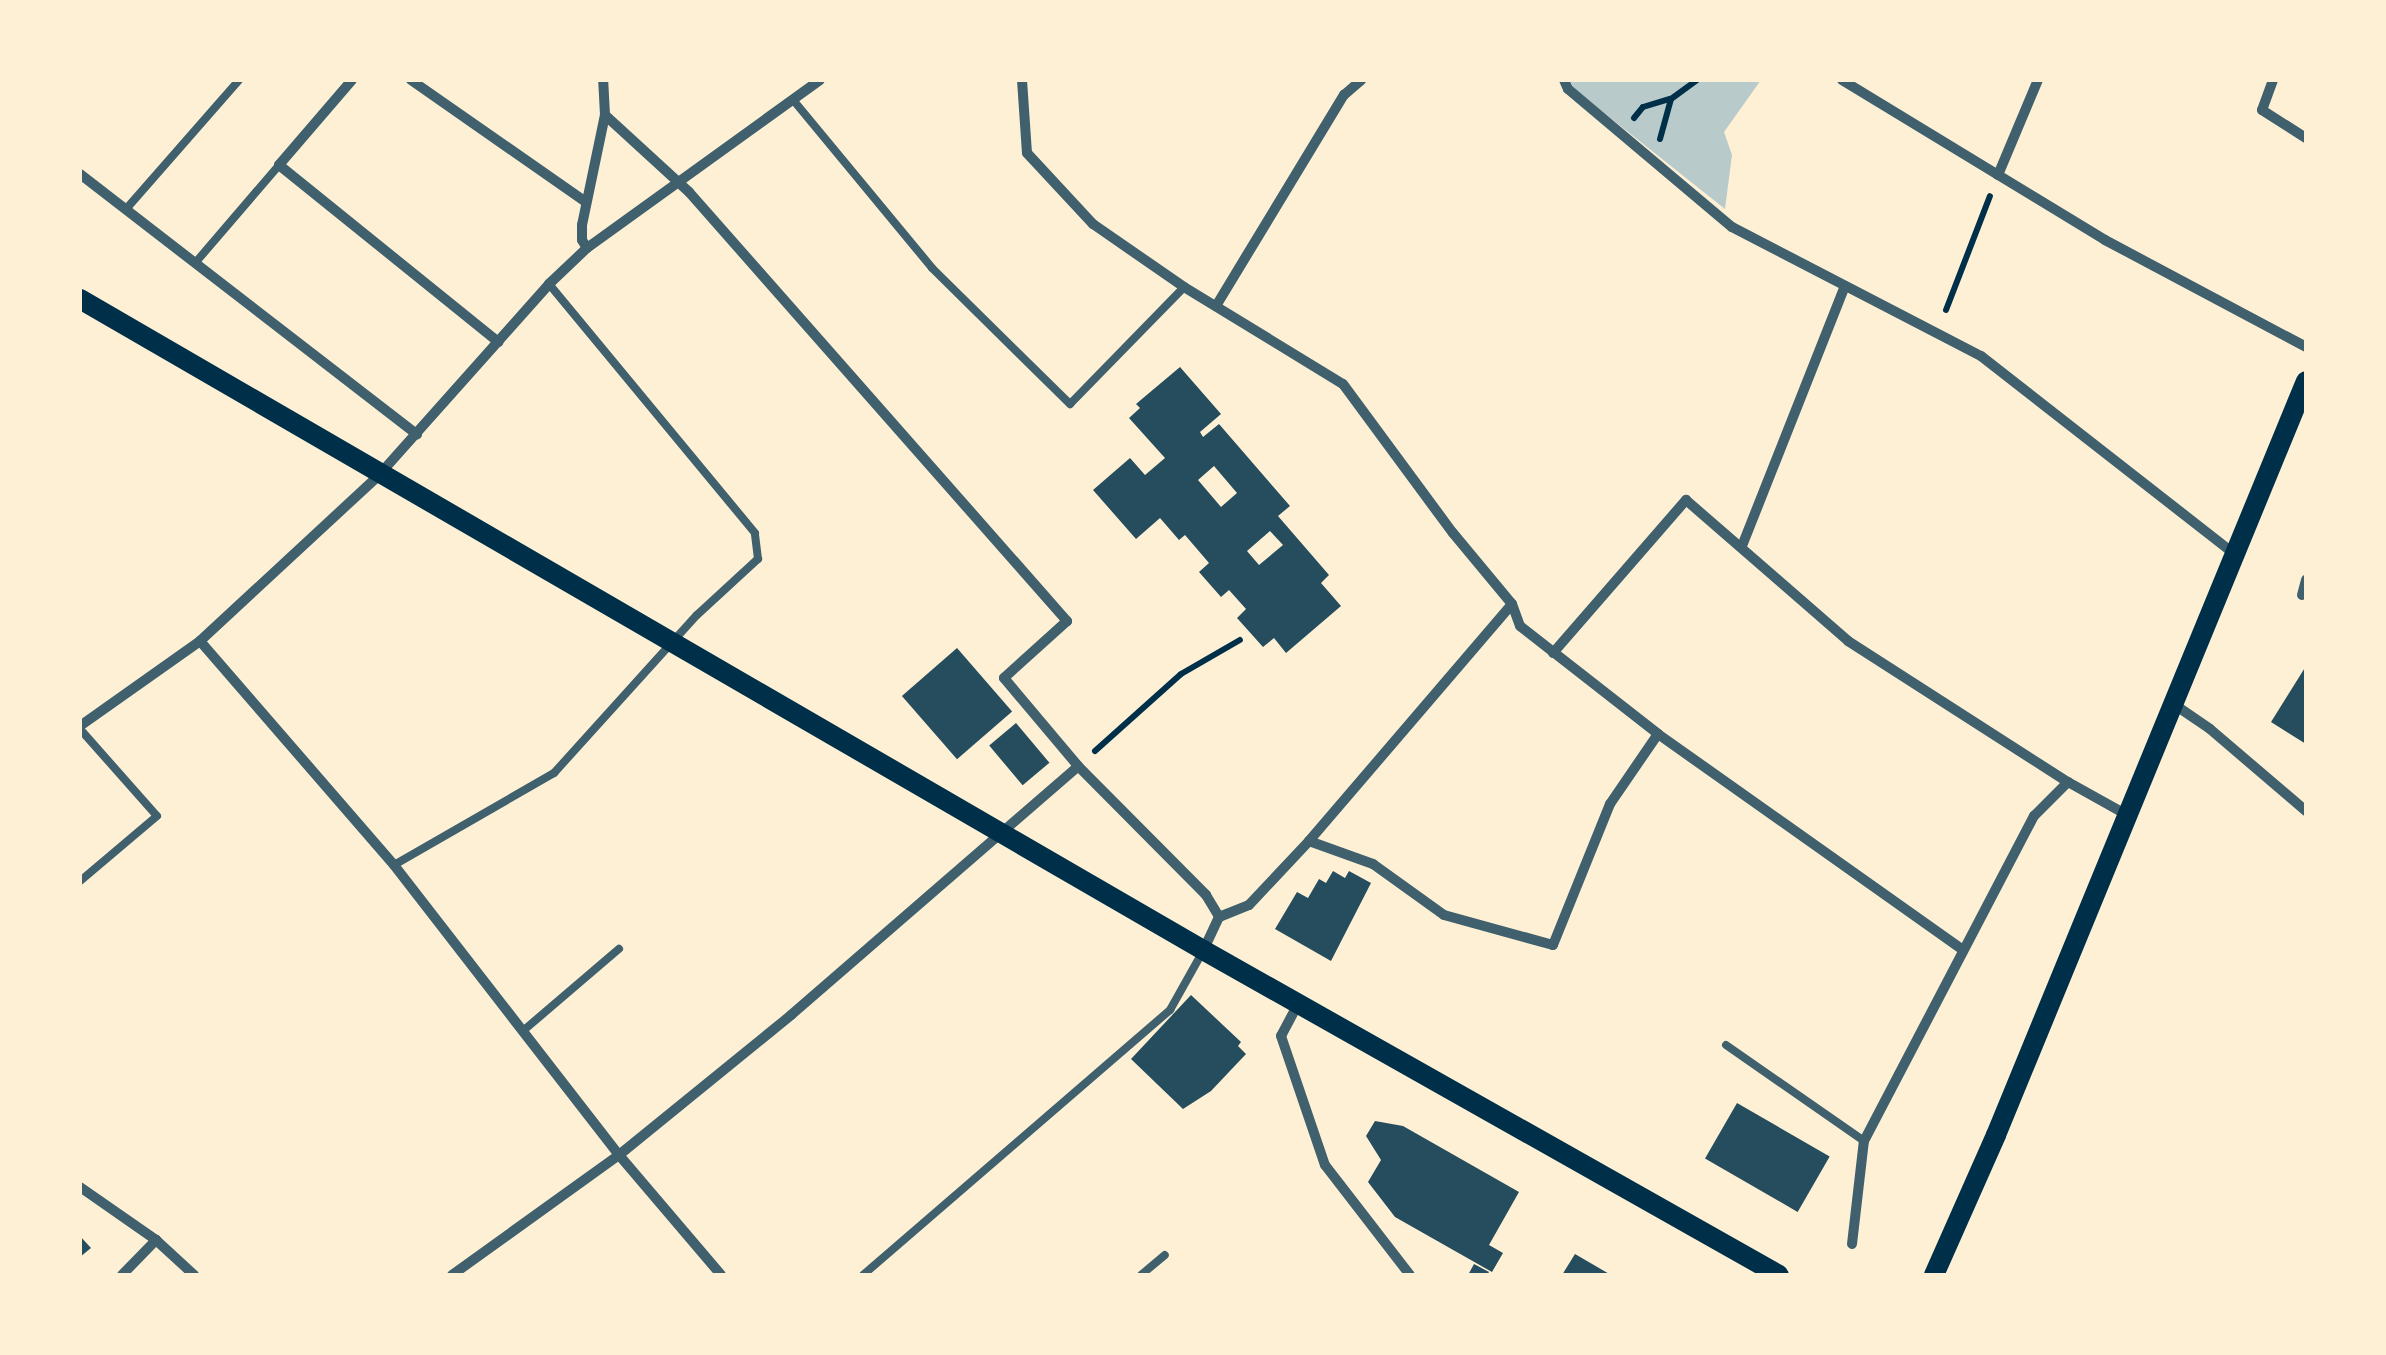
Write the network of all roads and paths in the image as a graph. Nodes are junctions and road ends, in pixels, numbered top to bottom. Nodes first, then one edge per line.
1 (239, 80) edge
2 (352, 80) edge
3 (411, 80) edge
4 (603, 80) edge
5 (1022, 80) edge
6 (1361, 80) edge
7 (1564, 80) edge
8 (1697, 80) edge
9 (1842, 80) edge
10 (2038, 80) edge
11 (2273, 80) edge
12 (815, 82) edge
13 (1672, 99) junction
14 (794, 101) junction
15 (605, 114) junction
16 (1620, 133) junction
17 (2306, 138) edge
18 (1654, 162) junction
19 (279, 165) junction
20 (80, 174) edge
21 (1998, 175) junction
22 (675, 181) junction
23 (586, 202) junction
24 (127, 208) junction
25 (587, 248) junction
26 (196, 262) junction
27 (549, 284) junction
28 (1184, 287) junction
29 (1844, 289) junction
30 (80, 300) edge
31 (1216, 306) junction
32 (1936, 334) junction
33 (498, 342) junction
34 (2306, 346) edge
35 (2306, 382) edge
36 (417, 434) junction
37 (379, 475) junction
38 (1742, 546) junction
39 (2234, 554) junction
40 (2306, 580) edge
41 (2302, 595) dead end
42 (1512, 604) junction
43 (1240, 640) dead end
44 (200, 641) junction
45 (674, 644) junction
46 (1553, 653) junction
47 (2175, 705) junction
48 (80, 727) edge
49 (1658, 734) junction
50 (1078, 766) junction
51 (2068, 782) junction
52 (2306, 811) edge
53 (2128, 815) junction
54 (1002, 832) junction
55 (1309, 842) junction
56 (394, 865) junction
57 (80, 881) edge
58 (1219, 918) junction
59 (619, 949) dead end
60 (1204, 950) junction
61 (1964, 950) junction
62 (1298, 1004) junction
63 (524, 1030) junction
64 (1726, 1045) dead end
65 (1864, 1141) junction
66 (620, 1155) junction
67 (80, 1187) edge
68 (156, 1240) junction
69 (1852, 1244) dead end
70 (1165, 1255) dead end
71 (122, 1275) edge
72 (194, 1275) edge
73 (452, 1275) edge
74 (721, 1275) edge
75 (863, 1275) edge
76 (1141, 1275) edge
77 (1410, 1275) edge
78 (1780, 1275) edge
79 (1934, 1275) edge

1 - 24 lane
2 - 19 street
3 - 23 street
4 - 15 street
5 - 28 street
6 - 31 street
7 - 16 street
8 - 13 path
9 - 21 street
10 - 21 street
11 - 17 street
12 - 14 street
13 - 16 path
13 - 18 path
14 - 22 street
14 - 28 lane
15 - 22 street
15 - 23 street
16 - 18 street
18 - 29 street
19 - 26 lane
19 - 33 street
20 - 24 street
21 - 32 path
21 - 34 street
22 - 25 street
22 - 50 street
23 - 25 street
24 - 26 street
25 - 27 street
26 - 36 street
27 - 33 street
27 - 45 lane
28 - 31 street
29 - 32 street
29 - 38 street
30 - 37 main road
31 - 42 street
32 - 39 street
33 - 36 street
35 - 39 main road
36 - 37 street
37 - 44 street
37 - 45 main road
38 - 46 street
38 - 51 street
39 - 47 main road
40 - 41 street
42 - 46 street
42 - 55 street
43 - 50 path
44 - 48 street
44 - 56 street
45 - 54 main road
45 - 56 lane
46 - 49 street
47 - 52 street
47 - 53 main road
48 - 57 lane
49 - 55 street
49 - 61 street
50 - 54 street
50 - 58 street
51 - 53 street
51 - 61 street
53 - 79 main road
54 - 60 main road
54 - 66 street
55 - 58 street
56 - 63 street
58 - 60 street
59 - 63 lane
60 - 62 main road
60 - 75 lane
61 - 65 street
62 - 77 street
62 - 78 main road
63 - 66 street
64 - 65 lane
65 - 69 street
66 - 73 street
66 - 74 street
67 - 68 street
68 - 71 street
68 - 72 street
70 - 76 lane

